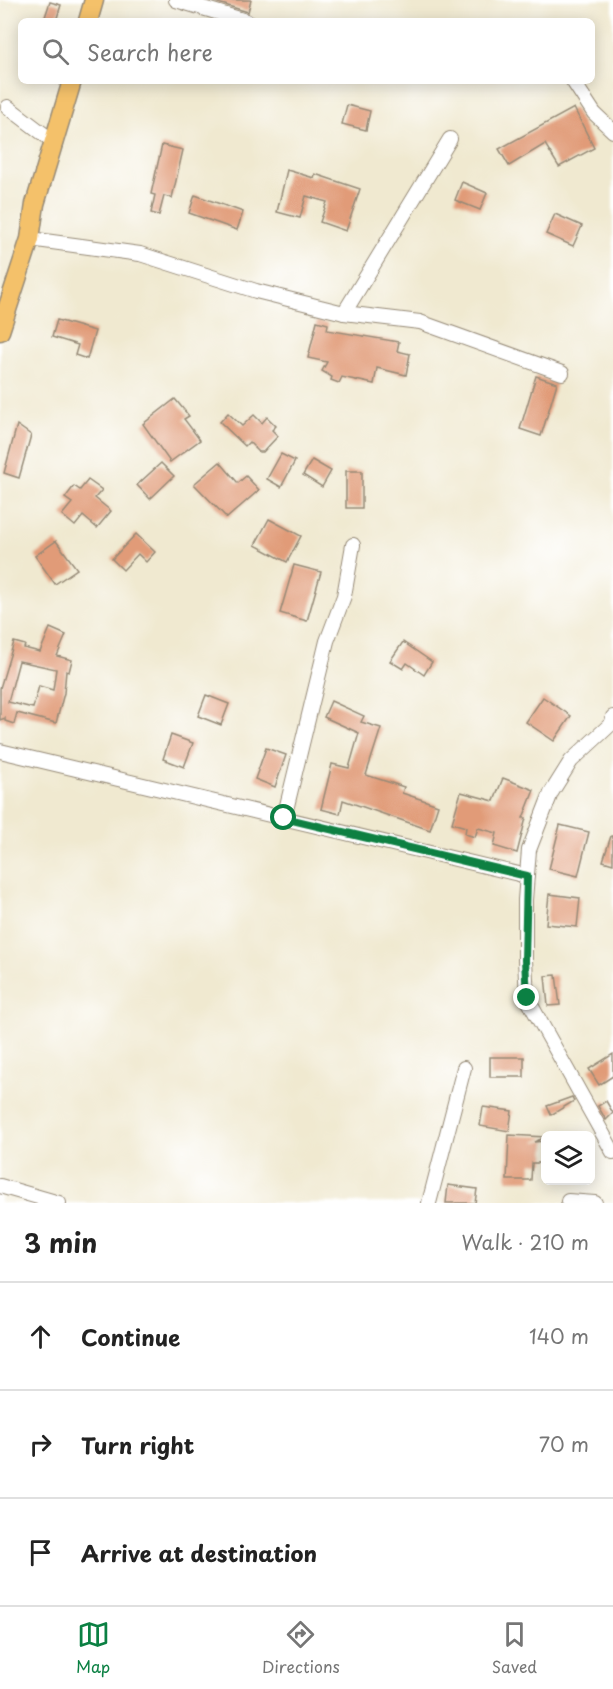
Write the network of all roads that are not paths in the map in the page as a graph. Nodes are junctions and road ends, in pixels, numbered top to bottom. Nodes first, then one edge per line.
1 (94, 0) edge
2 (176, 0) edge
3 (89, 18) edge
4 (236, 18) edge
5 (71, 84) edge
6 (575, 84) edge
7 (8, 107) dead end
8 (613, 131) edge
9 (450, 139) dead end
10 (54, 142) junction
11 (30, 239) junction
12 (344, 313) junction
13 (0, 331) edge
14 (562, 372) dead end
15 (353, 545) dead end
16 (613, 717) edge
17 (0, 751) edge
18 (284, 818) junction
19 (527, 876) junction
20 (464, 1068) dead end
21 (613, 1152) edge
22 (0, 1186) edge
23 (568, 1200) dead end
24 (59, 1203) edge
25 (429, 1203) edge
26 (595, 1203) edge

1 - 3 main road
2 - 4 street
5 - 10 main road
6 - 8 street
7 - 10 street
9 - 12 street
10 - 11 main road
11 - 12 street
11 - 13 main road
12 - 14 street
15 - 18 street
16 - 19 street
17 - 18 street
18 - 19 street
19 - 21 street
20 - 25 street
22 - 24 street
23 - 26 street

